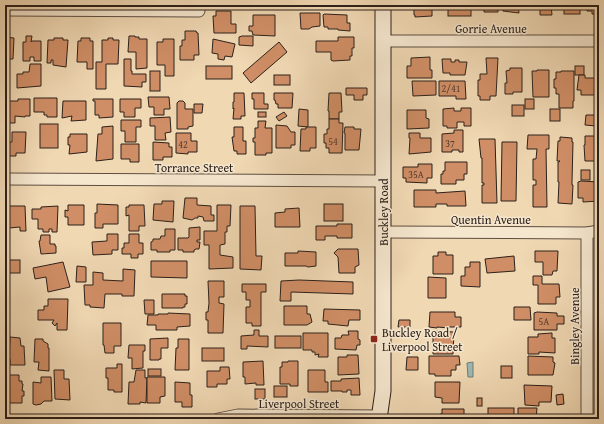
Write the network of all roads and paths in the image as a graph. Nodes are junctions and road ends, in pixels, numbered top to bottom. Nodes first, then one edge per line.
1 (383, 5) edge
2 (5, 10) edge
3 (199, 11) dead end
4 (383, 41) junction
5 (599, 41) edge
6 (5, 180) edge
7 (383, 181) junction
8 (599, 231) edge
9 (383, 232) junction
10 (587, 233) junction
11 (380, 418) edge
12 (218, 419) edge
13 (588, 419) edge

1 - 4 street, Buckley Road
2 - 3 street
4 - 5 street, Gorrie Avenue
4 - 7 street, Buckley Road
6 - 7 street, Torrance Street
7 - 9 street, Buckley Road
8 - 10 street, Quentin Avenue
9 - 10 street, Quentin Avenue
9 - 11 street, Buckley Road
10 - 13 street, Bingley Avenue
11 - 12 street, Liverpool Street

